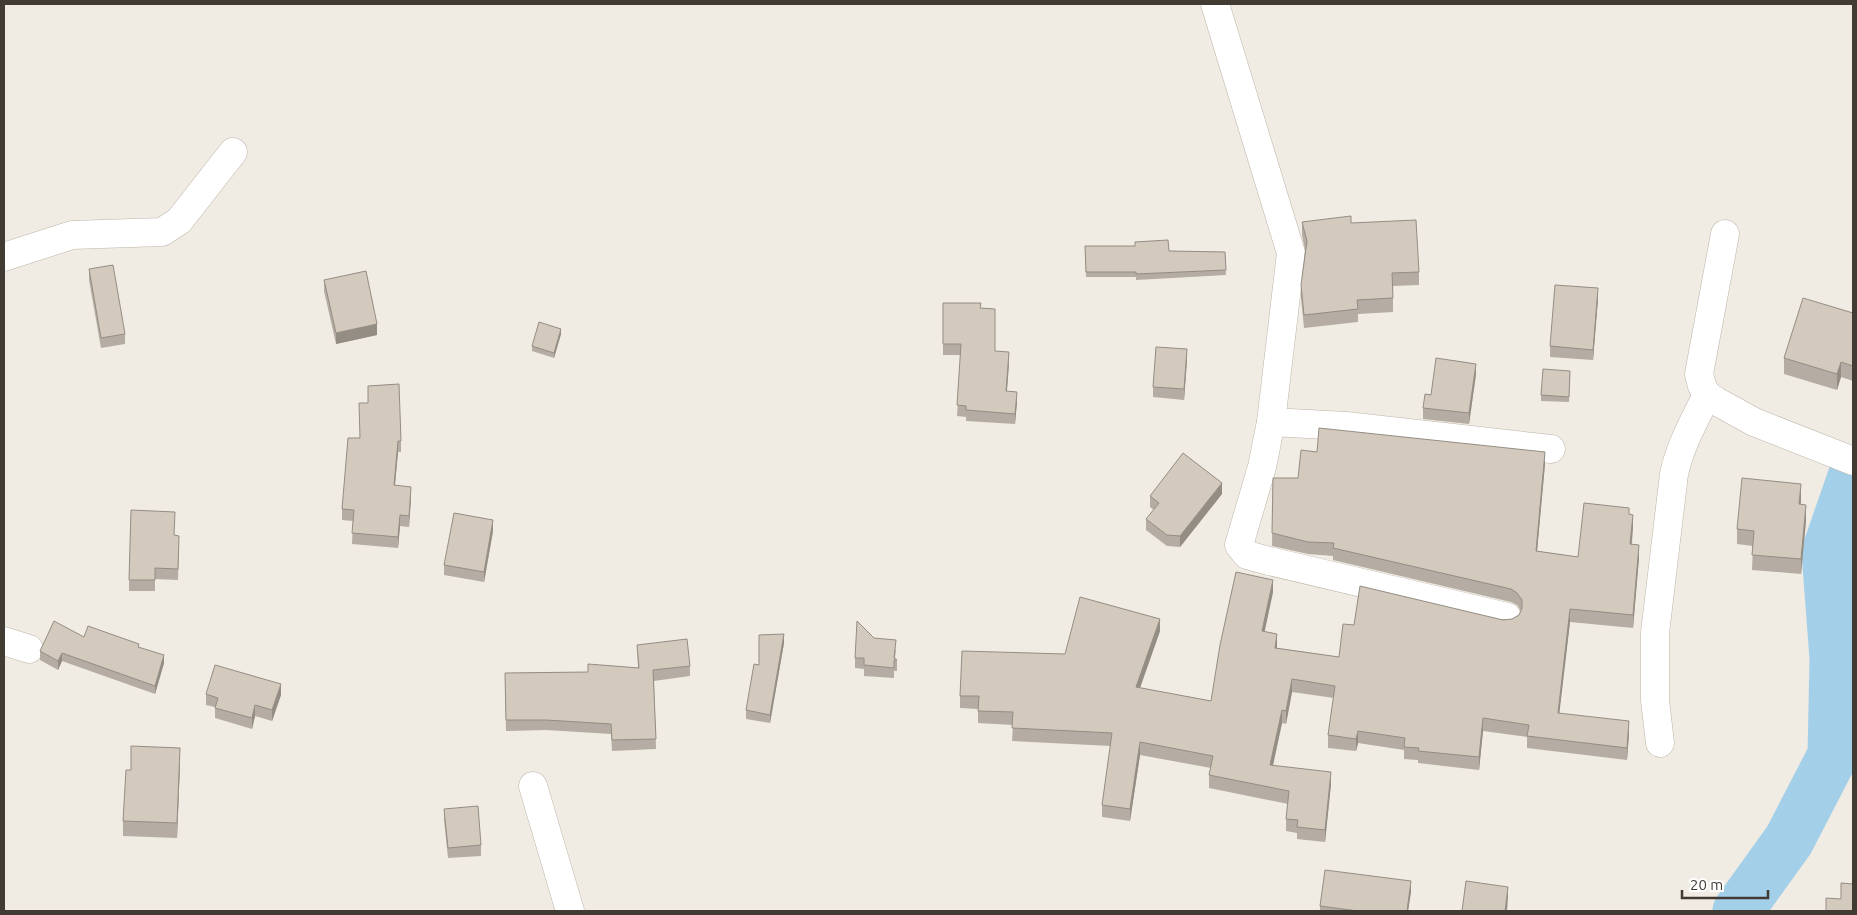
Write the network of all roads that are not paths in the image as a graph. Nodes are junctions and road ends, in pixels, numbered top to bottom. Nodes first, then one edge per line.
1 (1215, 4) edge
2 (233, 152) dead end
3 (1725, 234) dead end
4 (4, 257) edge
5 (1707, 395) junction
6 (1271, 422) junction
7 (1551, 449) dead end
8 (1853, 461) edge
9 (1506, 617) dead end
10 (1660, 743) dead end
11 (533, 786) dead end
12 (570, 911) edge

1 - 6 street
2 - 4 street
3 - 5 street
5 - 8 street
5 - 10 street
6 - 7 street
6 - 9 street
11 - 12 street

